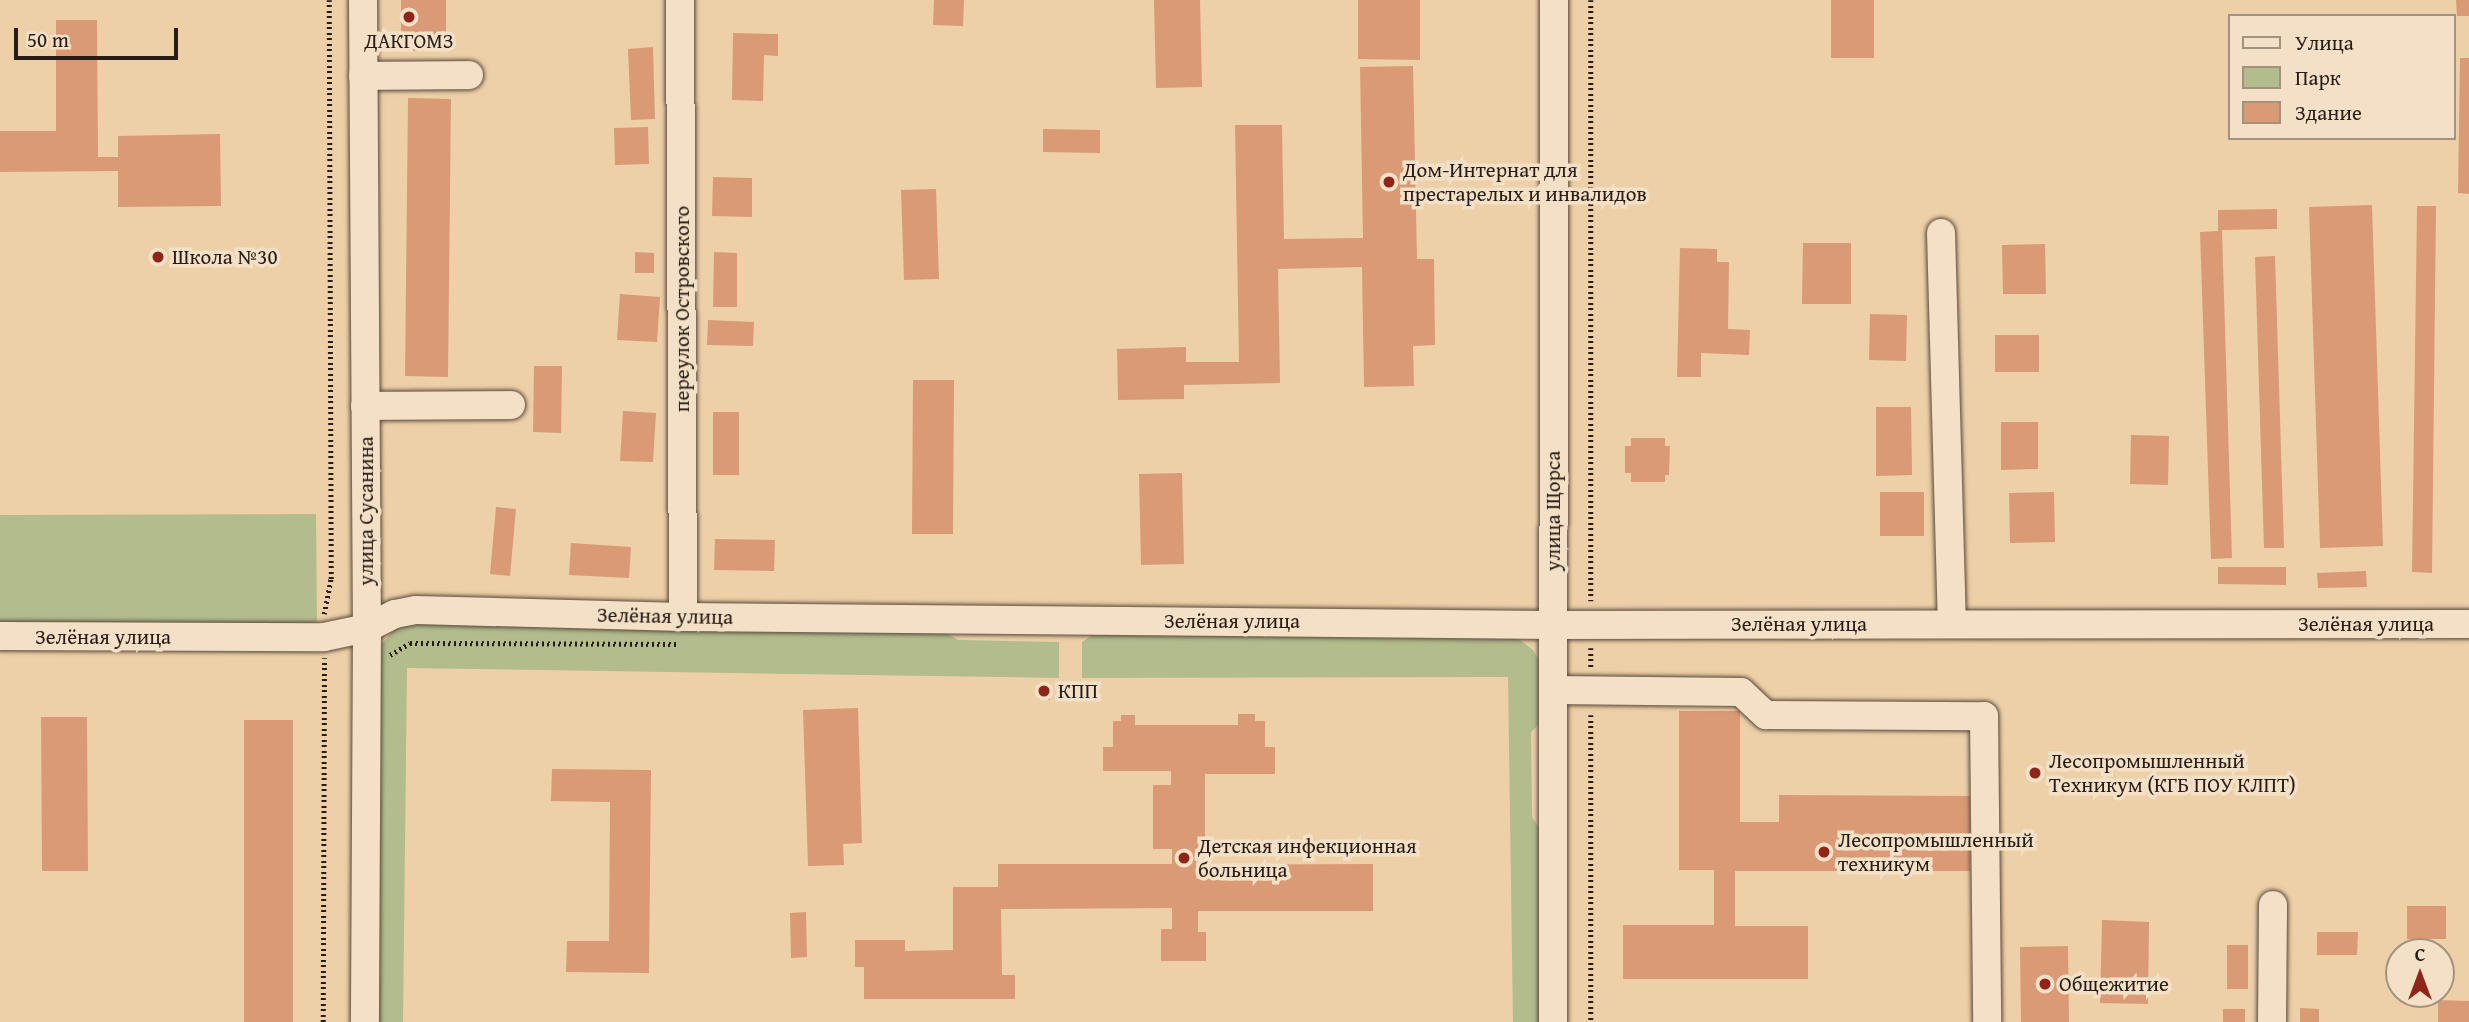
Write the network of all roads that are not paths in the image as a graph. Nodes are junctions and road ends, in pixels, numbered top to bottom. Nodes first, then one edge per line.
1 (363, 0) edge
2 (680, 0) edge
3 (1554, 0) edge
4 (469, 75) dead end
5 (363, 76) junction
6 (1941, 233) dead end
7 (511, 405) dead end
8 (365, 406) junction
9 (1952, 624) junction
10 (2469, 624) edge
11 (1553, 625) junction
12 (367, 628) junction
13 (685, 631) junction
14 (0, 636) edge
15 (1553, 690) junction
16 (2273, 905) dead end
17 (365, 1022) edge
18 (1553, 1022) edge
19 (1987, 1022) edge
20 (2272, 1022) edge

1 - 5 street, улица Сусанина
2 - 13 street, переулок Островского
3 - 11 street, улица Щорса
4 - 5 street
5 - 8 street, улица Сусанина
6 - 9 street
7 - 8 street
8 - 12 street, улица Сусанина
9 - 10 street, Зелёная улица
9 - 11 street, Зелёная улица
11 - 13 street, Зелёная улица
11 - 15 street, улица Щорса
12 - 13 street, Зелёная улица
12 - 14 street, Зелёная улица
12 - 17 street, улица Сусанина
15 - 18 street, улица Щорса
15 - 19 street
16 - 20 street

